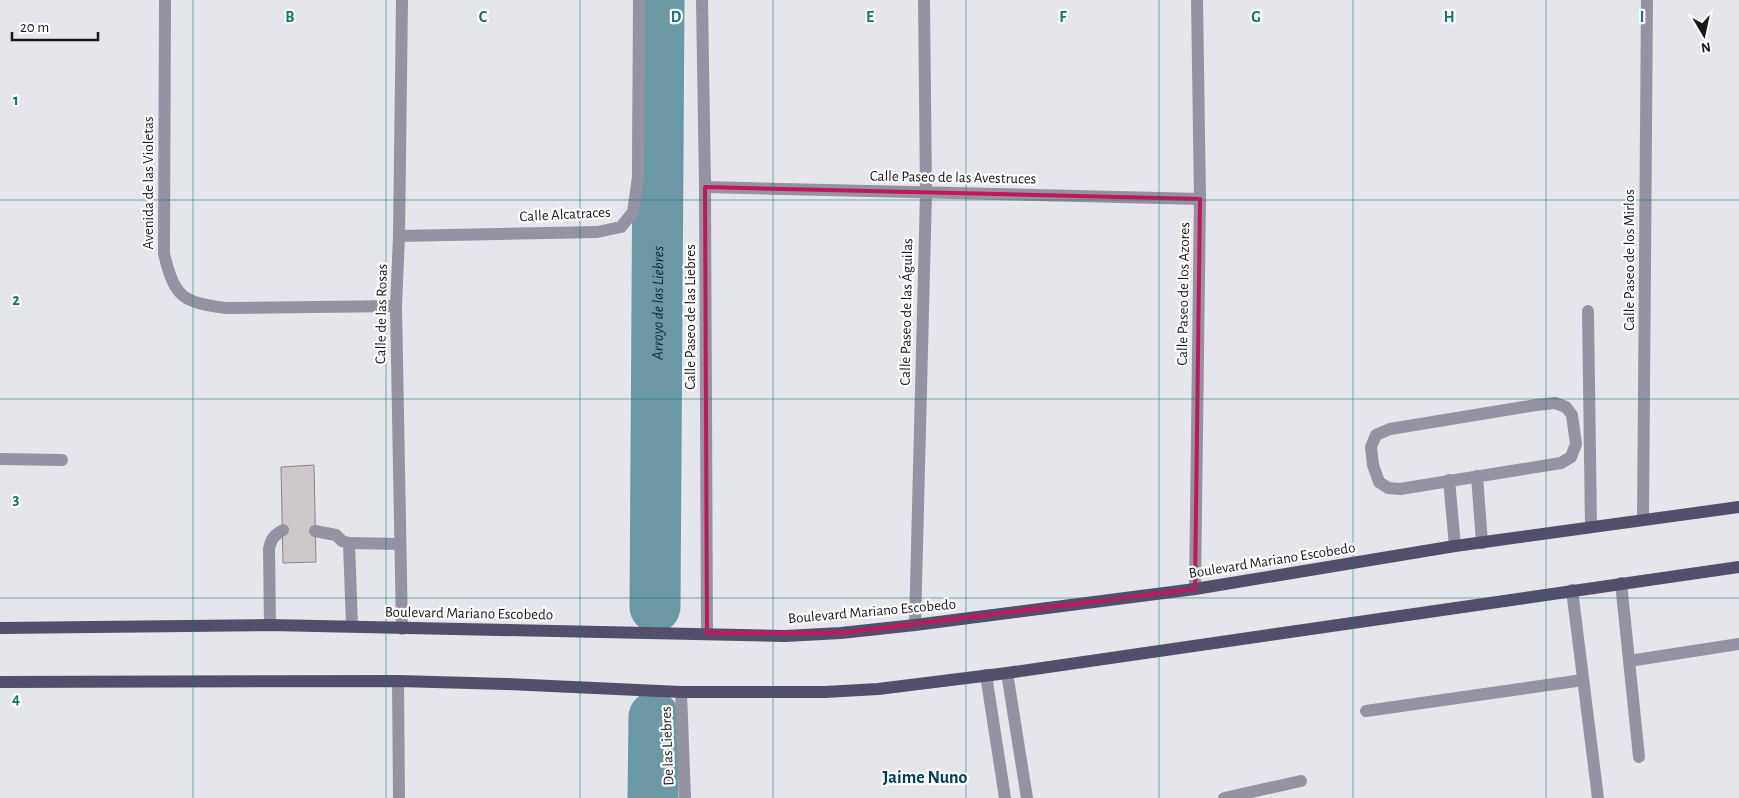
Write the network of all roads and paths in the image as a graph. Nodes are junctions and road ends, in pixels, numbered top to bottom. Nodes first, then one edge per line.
1 (165, 0) edge
2 (402, 0) edge
3 (639, 0) edge
4 (702, 0) edge
5 (924, 0) edge
6 (1197, 0) edge
7 (1647, 0) edge
8 (706, 187) junction
9 (926, 193) junction
10 (1200, 199) junction
11 (399, 236) junction
12 (396, 306) junction
13 (1588, 312) dead end
14 (0, 459) edge
15 (62, 460) dead end
16 (1477, 476) junction
17 (1449, 480) junction
18 (1739, 507) edge
19 (1643, 520) junction
20 (1591, 527) junction
21 (282, 530) dead end
22 (315, 531) dead end
23 (1482, 542) junction
24 (349, 543) junction
25 (400, 544) junction
26 (1455, 546) junction
27 (1739, 567) edge
28 (1621, 583) junction
29 (1195, 589) junction
30 (1572, 590) junction
31 (270, 625) junction
32 (352, 626) junction
33 (915, 626) junction
34 (0, 628) edge
35 (402, 629) junction
36 (707, 633) junction
37 (1739, 644) edge
38 (1629, 661) junction
39 (1007, 673) junction
40 (986, 675) junction
41 (1583, 680) junction
42 (398, 681) junction
43 (0, 682) edge
44 (681, 692) junction
45 (1366, 711) dead end
46 (1639, 756) dead end
47 (1301, 782) dead end
48 (1239, 797) edge
49 (399, 798) edge
50 (685, 798) edge
51 (1005, 798) edge
52 (1027, 798) edge
53 (1224, 798) edge
54 (1598, 798) edge

1 - 12 street, Avenida de las Violetas
2 - 11 street, Calle de las Rosas
3 - 11 street, Calle Alcatraces
4 - 8 street, Calle Paseo de las Liebres
5 - 9 street, Calle Paseo de las Águilas
6 - 10 street, Calle Paseo de los Azores
7 - 19 street, Calle Paseo de los Mirlos
8 - 9 street, Calle Paseo de las Avestruces
8 - 36 street, Calle Paseo de las Liebres
9 - 10 street, Calle Paseo de las Avestruces
9 - 33 street, Calle Paseo de las Águilas
10 - 29 street, Calle Paseo de los Azores
11 - 12 street, Calle de las Rosas
12 - 25 street, Calle de las Rosas
13 - 20 street
14 - 15 street
16 - 17 street
16 - 17 street
16 - 23 street
17 - 26 street
18 - 19 main road, Boulevard Mariano Escobedo
19 - 20 main road, Boulevard Mariano Escobedo
20 - 23 main road, Boulevard Mariano Escobedo
21 - 31 street
22 - 24 street
23 - 26 main road, Boulevard Mariano Escobedo
24 - 25 street
24 - 32 street
25 - 35 street, Calle de las Rosas
26 - 29 main road, Boulevard Mariano Escobedo
27 - 28 main road
28 - 30 main road
28 - 38 street
29 - 33 main road, Boulevard Mariano Escobedo
30 - 39 main road
30 - 41 street
31 - 32 main road, Boulevard Mariano Escobedo
31 - 34 main road, Boulevard Mariano Escobedo
32 - 35 main road, Boulevard Mariano Escobedo
33 - 36 main road, Boulevard Mariano Escobedo
35 - 36 main road, Boulevard Mariano Escobedo
37 - 38 street
38 - 46 street
39 - 40 main road
39 - 52 street
40 - 44 main road
40 - 51 street
41 - 45 street
41 - 54 street
42 - 43 main road
42 - 44 main road
42 - 49 street
44 - 50 street, De las Liebres
47 - 48 street
48 - 53 street

